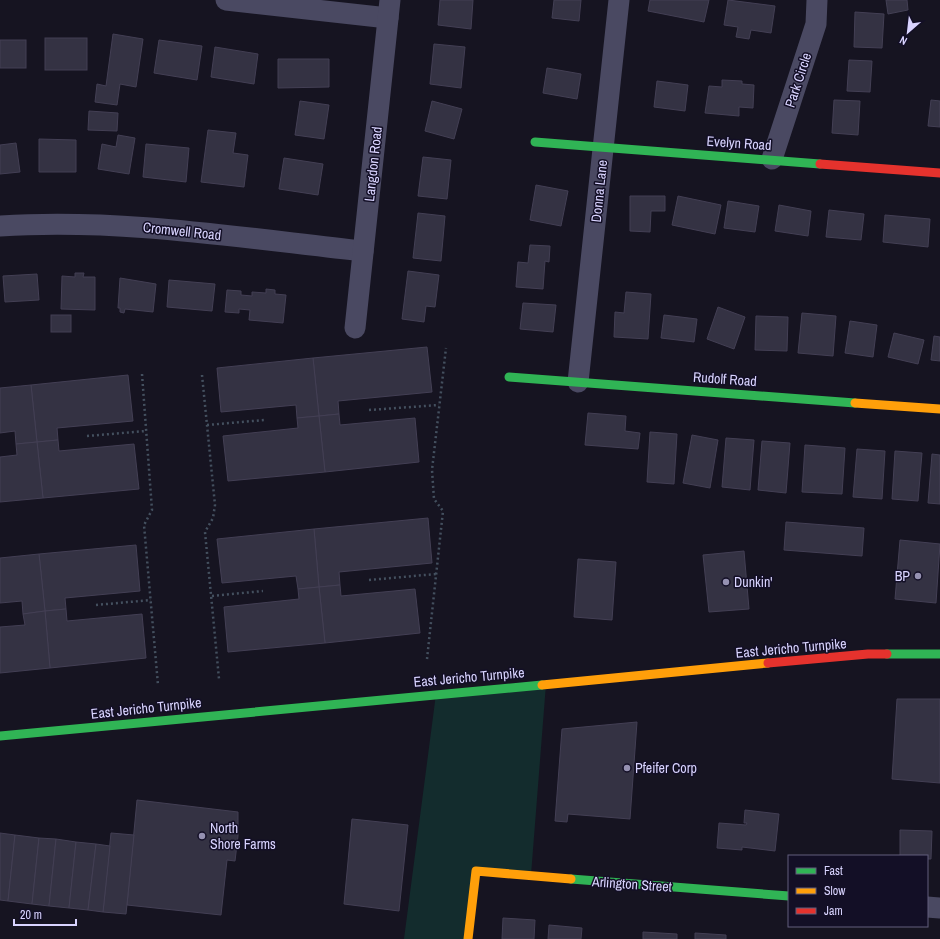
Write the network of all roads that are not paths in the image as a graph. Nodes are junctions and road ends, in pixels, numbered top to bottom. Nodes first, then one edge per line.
1 (226, 0) edge
2 (619, 0) edge
3 (817, 0) edge
4 (389, 9) edge
5 (535, 142) dead end
6 (604, 147) junction
7 (772, 159) junction
8 (940, 173) edge
9 (0, 226) edge
10 (363, 251) junction
11 (355, 328) dead end
12 (509, 377) dead end
13 (578, 382) junction
14 (940, 409) edge
15 (940, 654) edge
16 (0, 736) edge
17 (788, 896) edge
18 (928, 907) edge
19 (940, 908) edge
20 (468, 939) edge

1 - 4 street
2 - 6 street, Donna Lane
3 - 7 street, Park Circle
4 - 10 street, Langdon Road
5 - 6 street, Evelyn Road
6 - 7 street, Evelyn Road
6 - 13 street, Donna Lane
7 - 8 street, Evelyn Road
9 - 10 street, Cromwell Road
10 - 11 street, Langdon Road
12 - 13 street, Rudolf Road
13 - 14 street, Rudolf Road
15 - 16 street, East Jericho Turnpike
17 - 20 street, Arlington Street
18 - 19 street

